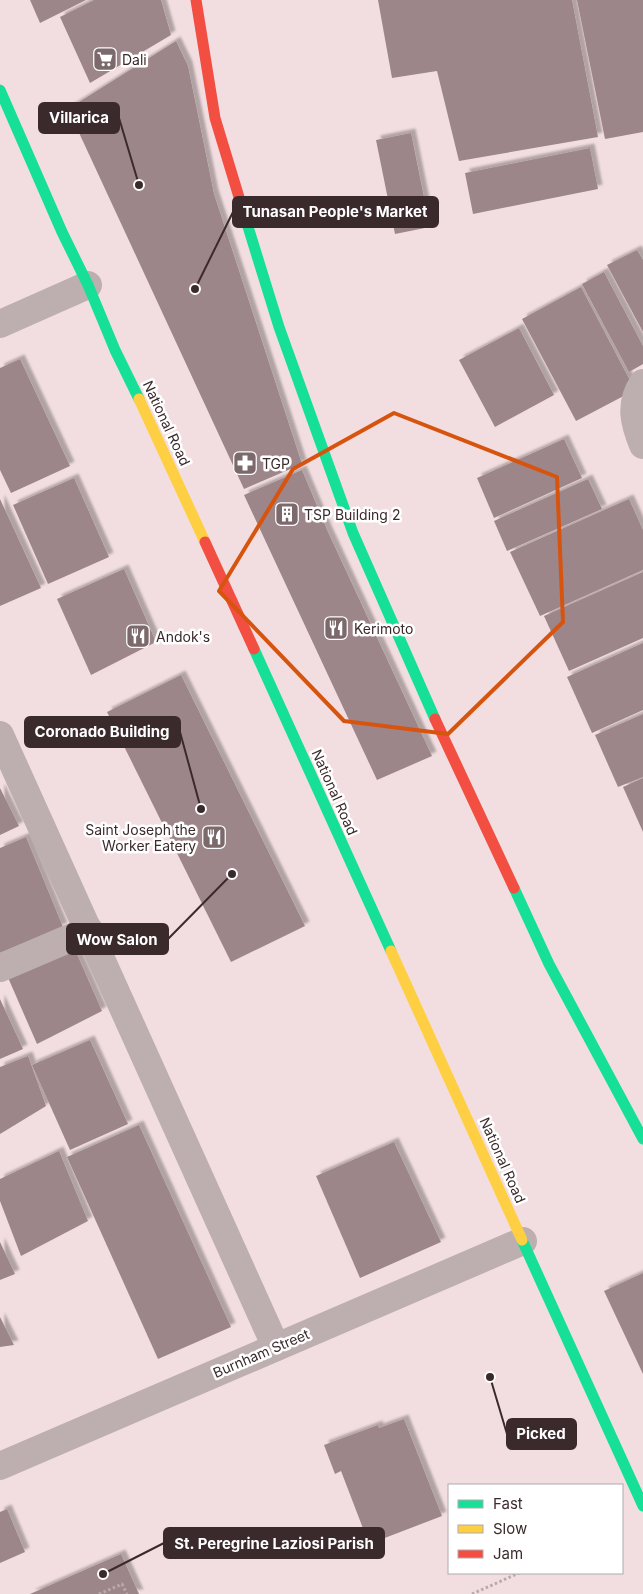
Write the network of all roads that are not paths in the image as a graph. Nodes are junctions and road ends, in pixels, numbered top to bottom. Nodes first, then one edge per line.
1 (196, 0) edge
2 (0, 90) edge
3 (88, 285) junction
4 (0, 324) edge
5 (643, 383) edge
6 (643, 445) edge
7 (0, 735) edge
8 (89, 930) junction
9 (0, 968) edge
10 (643, 1139) edge
11 (523, 1241) junction
12 (276, 1347) junction
13 (0, 1466) edge
14 (643, 1506) edge

1 - 10 main road
2 - 3 main road, National Road
3 - 4 street
3 - 11 main road, National Road
5 - 6 street
7 - 8 street
8 - 9 street
8 - 12 street
11 - 12 street, Burnham Street
11 - 14 main road, National Road
12 - 13 street, Burnham Street

